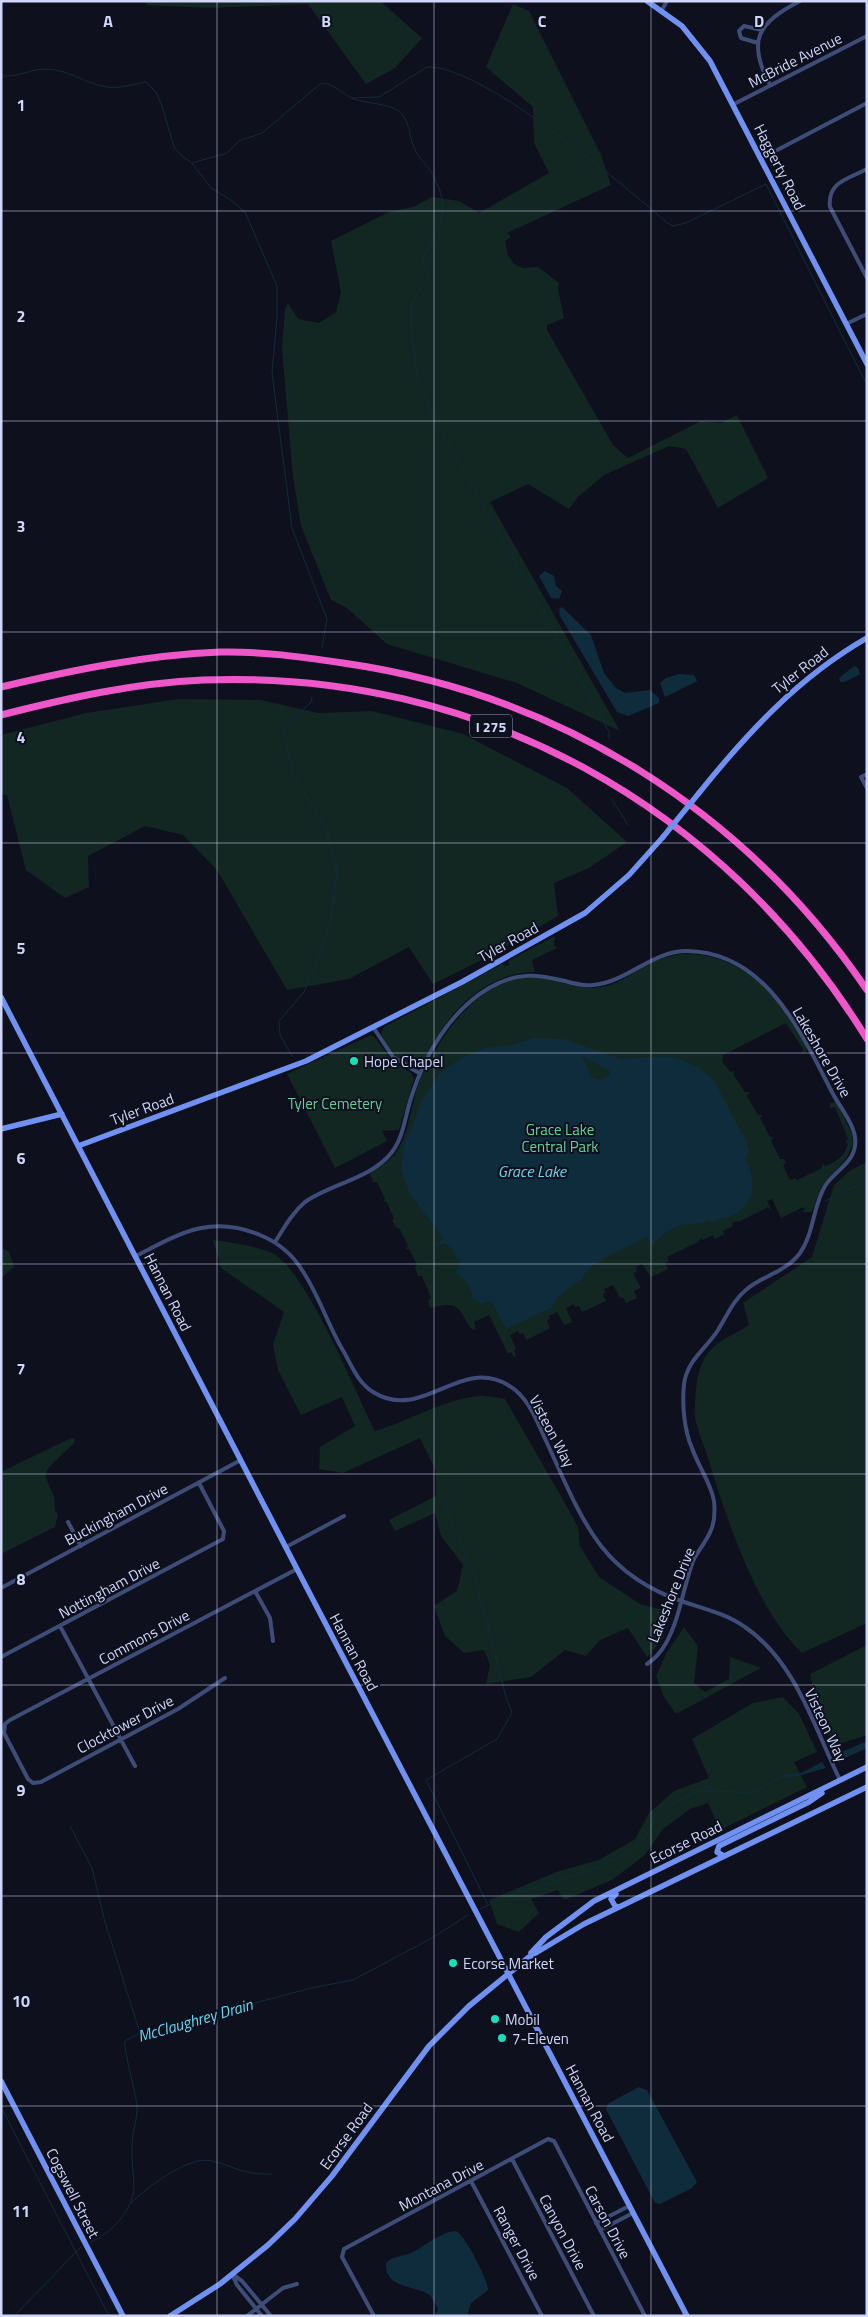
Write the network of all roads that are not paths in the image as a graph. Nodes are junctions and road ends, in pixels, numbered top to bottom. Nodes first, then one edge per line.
1 (647, 1) edge
2 (667, 1) edge
3 (800, 1) edge
4 (662, 10) junction
5 (762, 30) junction
6 (867, 37) edge
7 (758, 43) junction
8 (770, 85) junction
9 (867, 103) edge
10 (734, 104) junction
11 (762, 158) junction
12 (867, 169) edge
13 (867, 278) edge
14 (867, 314) edge
15 (846, 324) junction
16 (867, 364) edge
17 (867, 638) edge
18 (1, 688) edge
19 (1, 715) edge
20 (867, 774) edge
21 (867, 788) edge
22 (867, 990) edge
23 (1, 997) edge
24 (374, 1027) junction
25 (867, 1039) edge
26 (419, 1074) junction
27 (62, 1114) junction
28 (1, 1129) edge
29 (78, 1146) junction
30 (274, 1242) junction
31 (136, 1256) junction
32 (241, 1460) junction
33 (199, 1483) junction
34 (344, 1516) dead end
35 (68, 1522) dead end
36 (81, 1546) junction
37 (286, 1547) junction
38 (297, 1569) junction
39 (1, 1588) edge
40 (255, 1591) junction
41 (681, 1601) junction
42 (60, 1626) junction
43 (273, 1641) dead end
44 (1, 1657) edge
45 (647, 1664) dead end
46 (89, 1678) junction
47 (225, 1678) dead end
48 (121, 1739) junction
49 (135, 1766) dead end
50 (867, 1767) edge
51 (840, 1780) junction
52 (34, 1783) joint
53 (867, 1787) edge
54 (825, 1789) junction
55 (724, 1856) junction
56 (652, 1873) junction
57 (619, 1907) junction
58 (528, 1957) junction
59 (507, 1973) junction
60 (1, 2081) edge
61 (551, 2139) joint
62 (512, 2159) junction
63 (472, 2181) junction
64 (629, 2206) junction
65 (633, 2212) junction
66 (596, 2223) junction
67 (600, 2230) junction
68 (232, 2274) junction
69 (297, 2284) dead end
70 (261, 2304) junction
71 (256, 2309) junction
72 (123, 2316) edge
73 (170, 2316) edge
74 (247, 2316) edge
75 (262, 2316) edge
76 (271, 2316) edge
77 (374, 2316) edge
78 (542, 2316) edge
79 (594, 2316) edge
80 (645, 2316) edge
81 (688, 2316) edge

1 - 4 street, Haggerty Road
2 - 4 street
3 - 5 street
4 - 10 street, Haggerty Road
5 - 7 street
5 - 7 street
6 - 8 street, McBride Avenue
7 - 8 street
8 - 10 street, McBride Avenue
9 - 11 street
10 - 11 street, Haggerty Road
11 - 15 street, Haggerty Road
12 - 13 street
14 - 15 street
15 - 16 street, Haggerty Road
17 - 24 street, Tyler Road, bridge
18 - 22 highway, I 275
19 - 25 highway, I 275
20 - 21 street
23 - 27 street, Hannan Road
24 - 26 street
24 - 29 street, Tyler Road
26 - 30 street, Lakeshore Drive
26 - 41 street, Lakeshore Drive
27 - 28 street
27 - 29 street, Hannan Road
29 - 31 street, Hannan Road
30 - 31 street, Visteon Way
30 - 41 street, Visteon Way
31 - 32 street, Hannan Road
32 - 33 street, Buckingham Drive
32 - 37 street, Hannan Road
33 - 36 street, Buckingham Drive
33 - 42 street, Nottingham Drive
34 - 37 street
35 - 36 street
36 - 39 street, Buckingham Drive
37 - 38 street, Hannan Road
38 - 40 street, Commons Drive
38 - 59 street, Hannan Road
40 - 43 street
40 - 46 street, Commons Drive
41 - 45 street, Lakeshore Drive
41 - 51 street, Visteon Way
42 - 44 street, Nottingham Drive
42 - 46 street
46 - 48 street
46 - 52 street, Commons Drive
47 - 48 street, Clocktower Drive
48 - 49 street
48 - 52 street, Clocktower Drive
50 - 51 street, Ecorse Road
51 - 54 street, Ecorse Road
53 - 55 street, Ecorse Road
54 - 55 street
54 - 56 street, Ecorse Road
55 - 57 street, Ecorse Road
56 - 57 street
56 - 58 street, Ecorse Road
57 - 58 street, Ecorse Road
58 - 59 street, Ecorse Road
59 - 64 street, Hannan Road
59 - 68 street, Ecorse Road
60 - 72 street, Cogswell Street
61 - 62 street, Montana Drive
61 - 66 street, Carson Drive
62 - 63 street, Montana Drive
62 - 79 street, Canyon Drive
63 - 77 street, Montana Drive
63 - 78 street, Ranger Drive
64 - 65 street, Hannan Road
64 - 66 street
65 - 67 street
65 - 81 street, Hannan Road
66 - 67 street, Carson Drive
67 - 80 street, Carson Drive
68 - 70 street
68 - 71 street
68 - 73 street, Ecorse Road
69 - 70 street
70 - 71 street
70 - 76 street
71 - 74 street
71 - 75 street

